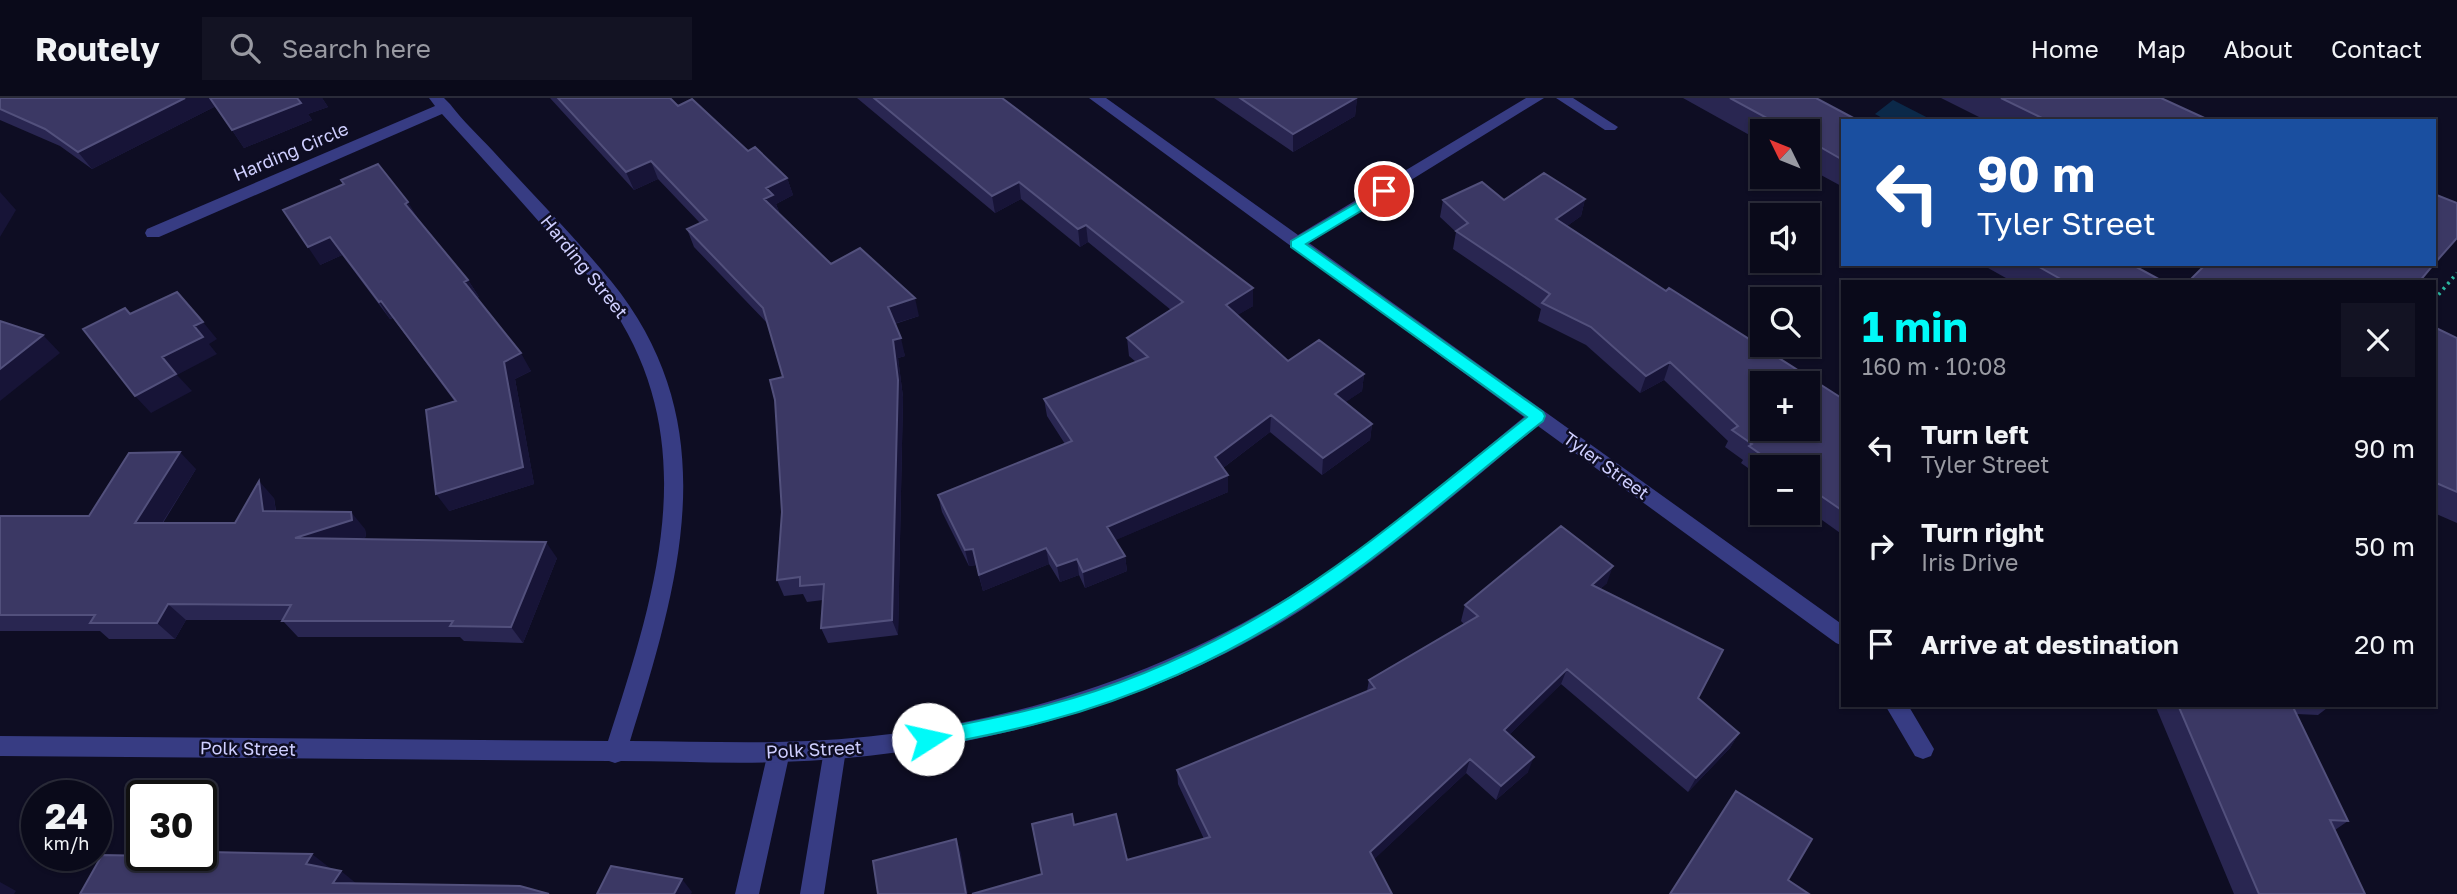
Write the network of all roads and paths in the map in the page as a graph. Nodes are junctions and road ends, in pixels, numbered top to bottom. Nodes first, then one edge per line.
1 (1096, 98) edge
2 (1537, 98) edge
3 (1563, 98) edge
4 (440, 103) edge
5 (1610, 127) dead end
6 (153, 233) dead end
7 (1296, 244) junction
8 (2457, 274) edge
9 (2436, 298) edge
10 (1538, 416) junction
11 (1841, 637) edge
12 (1897, 707) edge
13 (0, 746) edge
14 (1923, 749) dead end
15 (835, 750) junction
16 (779, 752) junction
17 (615, 753) junction
18 (747, 894) edge
19 (812, 894) edge

1 - 7 street, Tyler Street
2 - 7 street
3 - 5 street
4 - 6 street, Harding Circle
4 - 17 street, Harding Street
7 - 10 street, Tyler Street
8 - 9 path
10 - 11 street, Tyler Street
10 - 15 street, Polk Street
12 - 14 street
13 - 17 street, Polk Street
15 - 16 street, Polk Street
15 - 19 street
16 - 17 street, Polk Street
16 - 18 street

